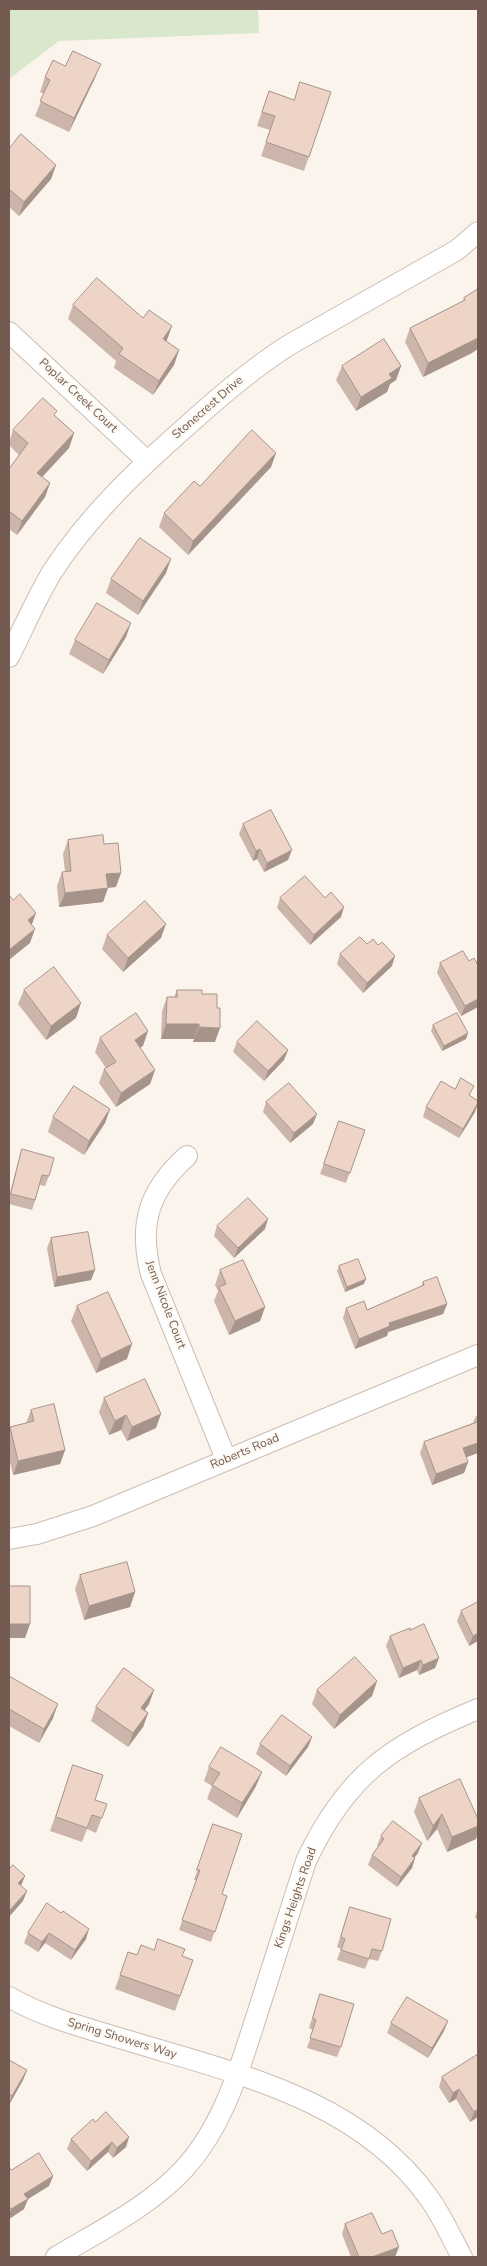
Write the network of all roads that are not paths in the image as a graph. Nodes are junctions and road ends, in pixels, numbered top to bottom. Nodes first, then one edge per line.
1 (478, 232) edge
2 (9, 332) edge
3 (147, 461) junction
4 (9, 657) edge
5 (187, 1156) dead end
6 (478, 1355) edge
7 (226, 1459) junction
8 (9, 1539) edge
9 (476, 1715) edge
10 (9, 1998) edge
11 (238, 2074) junction
12 (56, 2257) edge
13 (462, 2257) edge

1 - 3 street, Stonecrest Drive
2 - 3 street, Poplar Creek Court
3 - 4 street, Stonecrest Drive
5 - 7 street, Jenn Nicole Court
6 - 7 street, Roberts Road
7 - 8 street, Roberts Road
9 - 11 street, Kings Heights Road
10 - 11 street, Spring Showers Way
11 - 12 street, Kings Heights Road
11 - 13 street, Spring Showers Way

